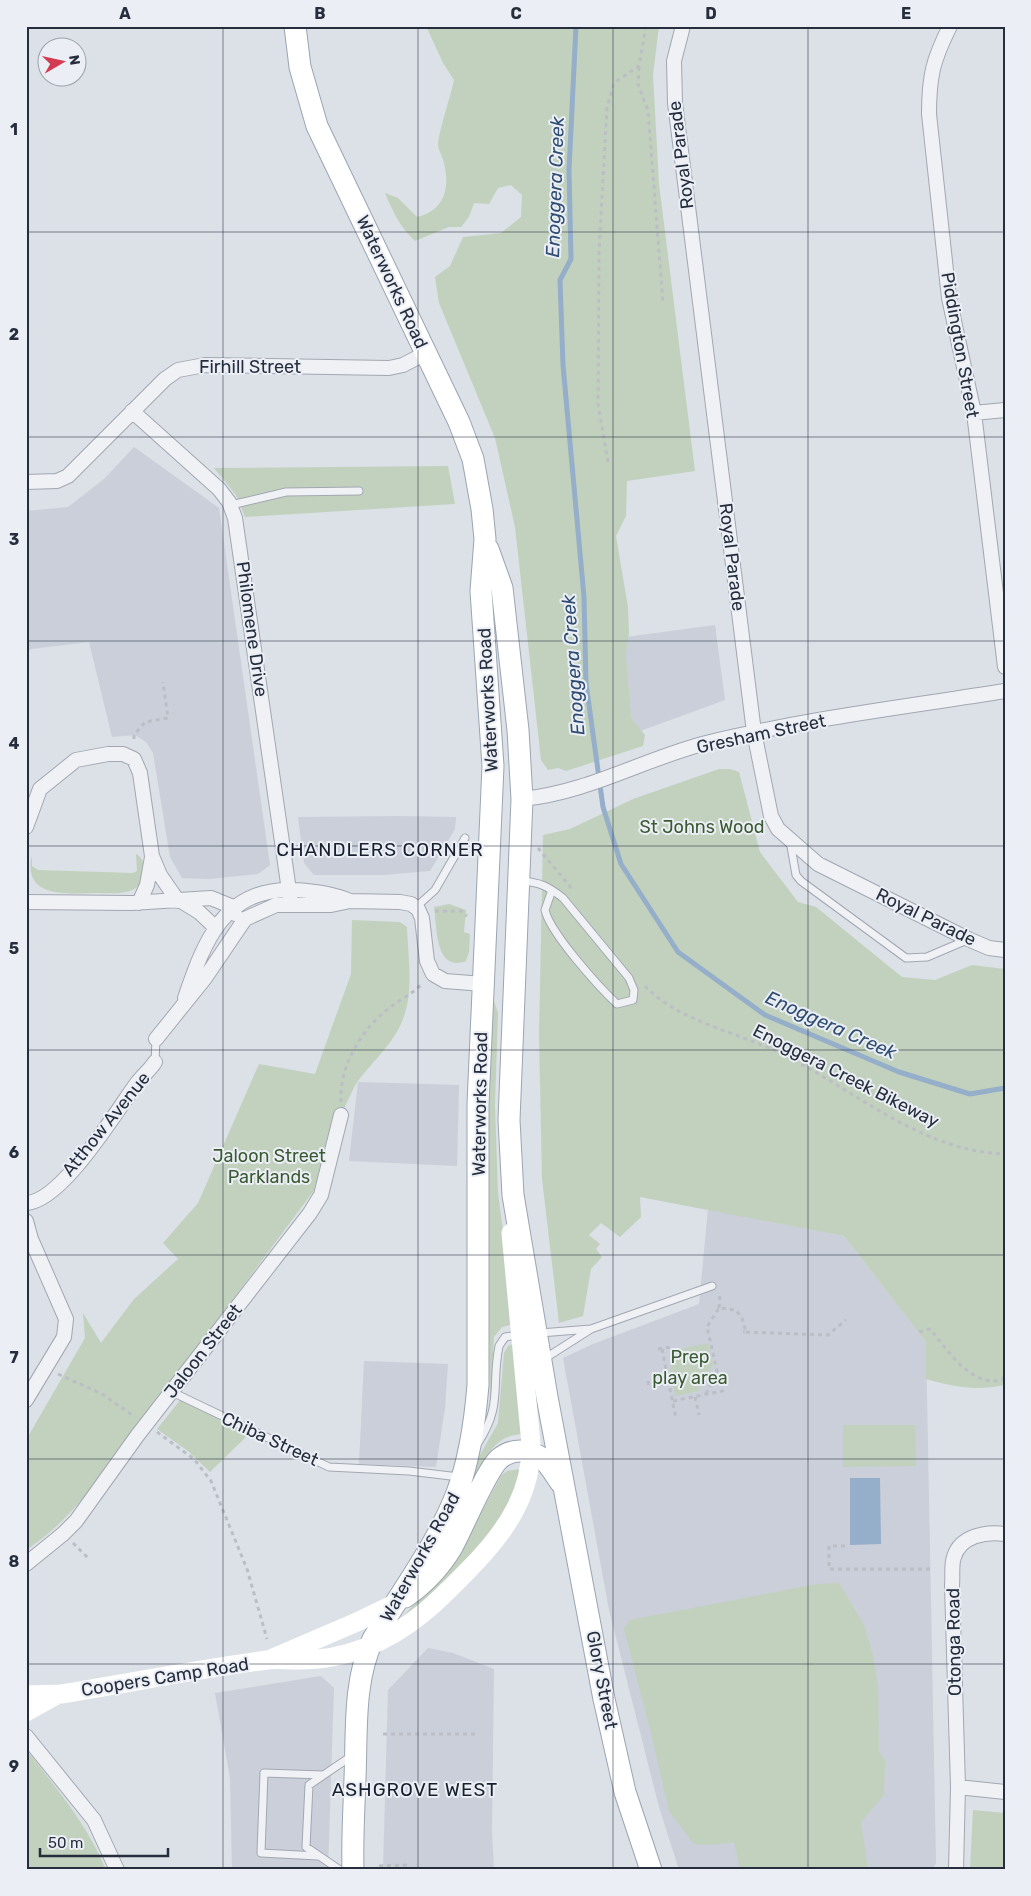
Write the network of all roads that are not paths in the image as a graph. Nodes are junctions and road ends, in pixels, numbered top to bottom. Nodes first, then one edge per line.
1 (295, 26) edge
2 (683, 26) edge
3 (950, 26) edge
4 (426, 353) junction
5 (1005, 410) edge
6 (132, 411) junction
7 (974, 413) junction
8 (26, 482) edge
9 (359, 491) dead end
10 (231, 505) junction
11 (485, 539) junction
12 (1005, 667) edge
13 (1005, 691) edge
14 (754, 732) junction
15 (522, 799) junction
16 (492, 802) junction
17 (26, 827) edge
18 (465, 838) dead end
19 (790, 840) junction
20 (152, 856) junction
21 (518, 881) junction
22 (552, 890) junction
23 (290, 897) junction
24 (28, 899) edge
25 (179, 901) junction
26 (139, 903) junction
27 (233, 907) junction
28 (416, 907) junction
29 (216, 928) junction
30 (238, 928) junction
31 (968, 939) junction
32 (1005, 950) edge
33 (483, 984) junction
34 (513, 985) junction
35 (182, 1005) junction
36 (156, 1038) joint
37 (155, 1062) joint
38 (341, 1115) road end
39 (26, 1203) edge
40 (26, 1221) edge
41 (712, 1286) dead end
42 (591, 1329) junction
43 (529, 1334) junction
44 (541, 1363) junction
45 (172, 1392) junction
46 (26, 1400) edge
47 (531, 1453) junction
48 (465, 1469) junction
49 (564, 1487) junction
50 (1005, 1534) edge
51 (26, 1564) edge
52 (394, 1604) junction
53 (370, 1645) junction
54 (269, 1659) junction
55 (61, 1694) junction
56 (26, 1695) edge
57 (26, 1712) edge
58 (26, 1736) edge
59 (356, 1753) junction
60 (323, 1775) junction
61 (958, 1787) junction
62 (1005, 1792) edge
63 (318, 1856) junction
64 (116, 1870) edge
65 (340, 1870) edge
66 (353, 1870) edge
67 (651, 1870) edge
68 (956, 1870) edge

1 - 4 main road, Waterworks Road
2 - 14 street, Royal Parade
3 - 7 street, Piddington Street
4 - 6 street, Firhill Street
4 - 11 main road, Waterworks Road
5 - 7 street
6 - 8 street, Firhill Street
6 - 10 street, Philomene Drive
7 - 12 street, Piddington Street
9 - 10 lane
10 - 23 street, Philomene Drive
11 - 15 main road, Waterworks Road
11 - 16 main road, Waterworks Road
13 - 14 street, Gresham Street
14 - 15 street, Gresham Street
14 - 19 street, Royal Parade
15 - 16 main road
15 - 21 main road, Waterworks Road
16 - 33 main road, Waterworks Road
17 - 20 street
18 - 28 lane
19 - 31 street, Royal Parade
19 - 31 lane
20 - 25 street
20 - 26 street
21 - 22 lane
21 - 34 main road, Waterworks Road
22 - 22 lane
23 - 27 street
23 - 28 street
23 - 30 street, Atthow Avenue
24 - 26 street
25 - 26 street
25 - 27 street
25 - 29 street
27 - 29 street, Atthow Avenue
27 - 30 street
28 - 33 street
29 - 30 street
29 - 35 street, Atthow Avenue
30 - 35 street, Atthow Avenue
31 - 32 street, Royal Parade
33 - 34 main road
33 - 48 main road, Waterworks Road
34 - 43 main road, Waterworks Road
35 - 36 street, Atthow Avenue
36 - 37 lane, Atthow Avenue
37 - 39 street, Atthow Avenue
38 - 45 street, Jaloon Street
40 - 46 street
41 - 42 lane
42 - 43 lane
42 - 44 lane
43 - 44 main road, Waterworks Road
43 - 47 main road, Waterworks Road
43 - 48 lane
44 - 49 main road, Waterworks Road
45 - 48 lane, Chiba Street
45 - 51 street, Jaloon Street
47 - 49 main road
47 - 52 main road
47 - 53 main road, Waterworks Road
48 - 52 main road, Waterworks Road
49 - 67 main road, Glory Street
50 - 61 street, Otonga Road
52 - 53 main road, Waterworks Road
52 - 54 main road, Coopers Camp Road
53 - 54 main road, Coopers Camp Road
53 - 59 main road, Waterworks Road
54 - 55 main road, Coopers Camp Road
55 - 56 main road, Coopers Camp Road
55 - 57 main road, Coopers Camp Road
58 - 64 street
59 - 60 lane
59 - 66 main road, Waterworks Road
60 - 63 lane
60 - 63 lane
61 - 62 street
61 - 68 street, Otonga Road
63 - 65 lane

